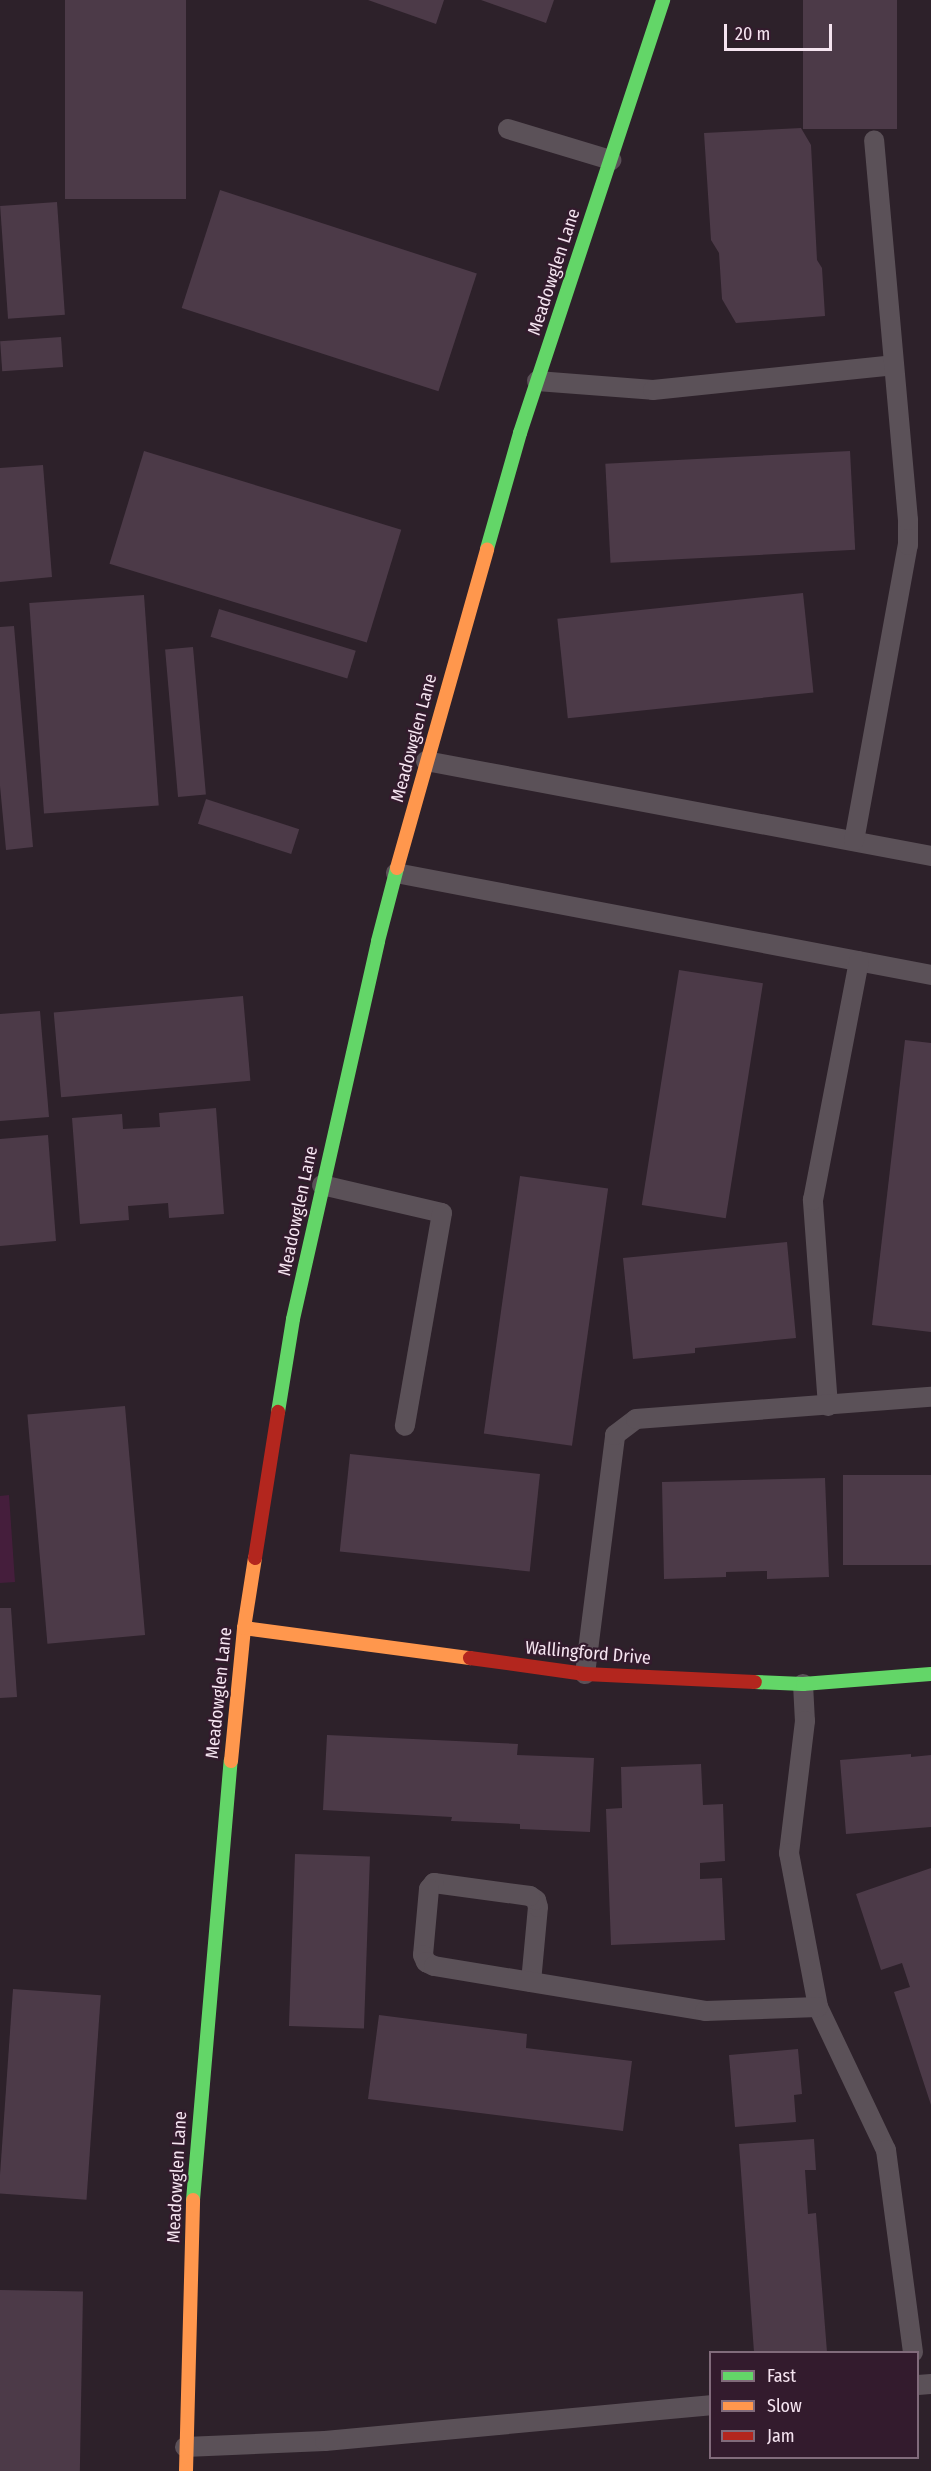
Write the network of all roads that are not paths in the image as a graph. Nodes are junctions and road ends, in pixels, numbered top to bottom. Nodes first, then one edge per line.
1 (663, 0) edge
2 (508, 129) dead end
3 (874, 141) dead end
4 (611, 160) junction
5 (893, 365) junction
6 (537, 381) junction
7 (426, 761) junction
8 (854, 841) junction
9 (931, 856) edge
10 (396, 873) junction
11 (859, 961) junction
12 (931, 975) edge
13 (322, 1185) junction
14 (931, 1396) edge
15 (828, 1406) junction
16 (405, 1426) dead end
17 (244, 1628) junction
18 (585, 1674) junction
19 (931, 1674) edge
20 (803, 1684) junction
21 (531, 1982) junction
22 (818, 2007) junction
23 (913, 2351) edge
24 (709, 2404) edge
25 (185, 2447) junction
26 (186, 2471) edge

1 - 4 street, Meadowglen Lane
2 - 4 lane
3 - 5 lane
4 - 6 street, Meadowglen Lane
5 - 6 lane
5 - 8 lane
6 - 7 street, Meadowglen Lane
7 - 8 lane
7 - 10 street, Meadowglen Lane
8 - 9 lane
10 - 11 lane
10 - 13 street, Meadowglen Lane
11 - 12 lane
11 - 15 lane
13 - 16 lane
13 - 17 street, Meadowglen Lane
14 - 15 lane
15 - 18 lane
17 - 18 street, Wallingford Drive
17 - 25 street, Meadowglen Lane
18 - 20 street, Wallingford Drive
19 - 20 street, Wallingford Drive
20 - 22 lane
21 - 21 lane
21 - 22 lane
22 - 23 lane
24 - 25 lane
25 - 26 street, Meadowglen Lane

